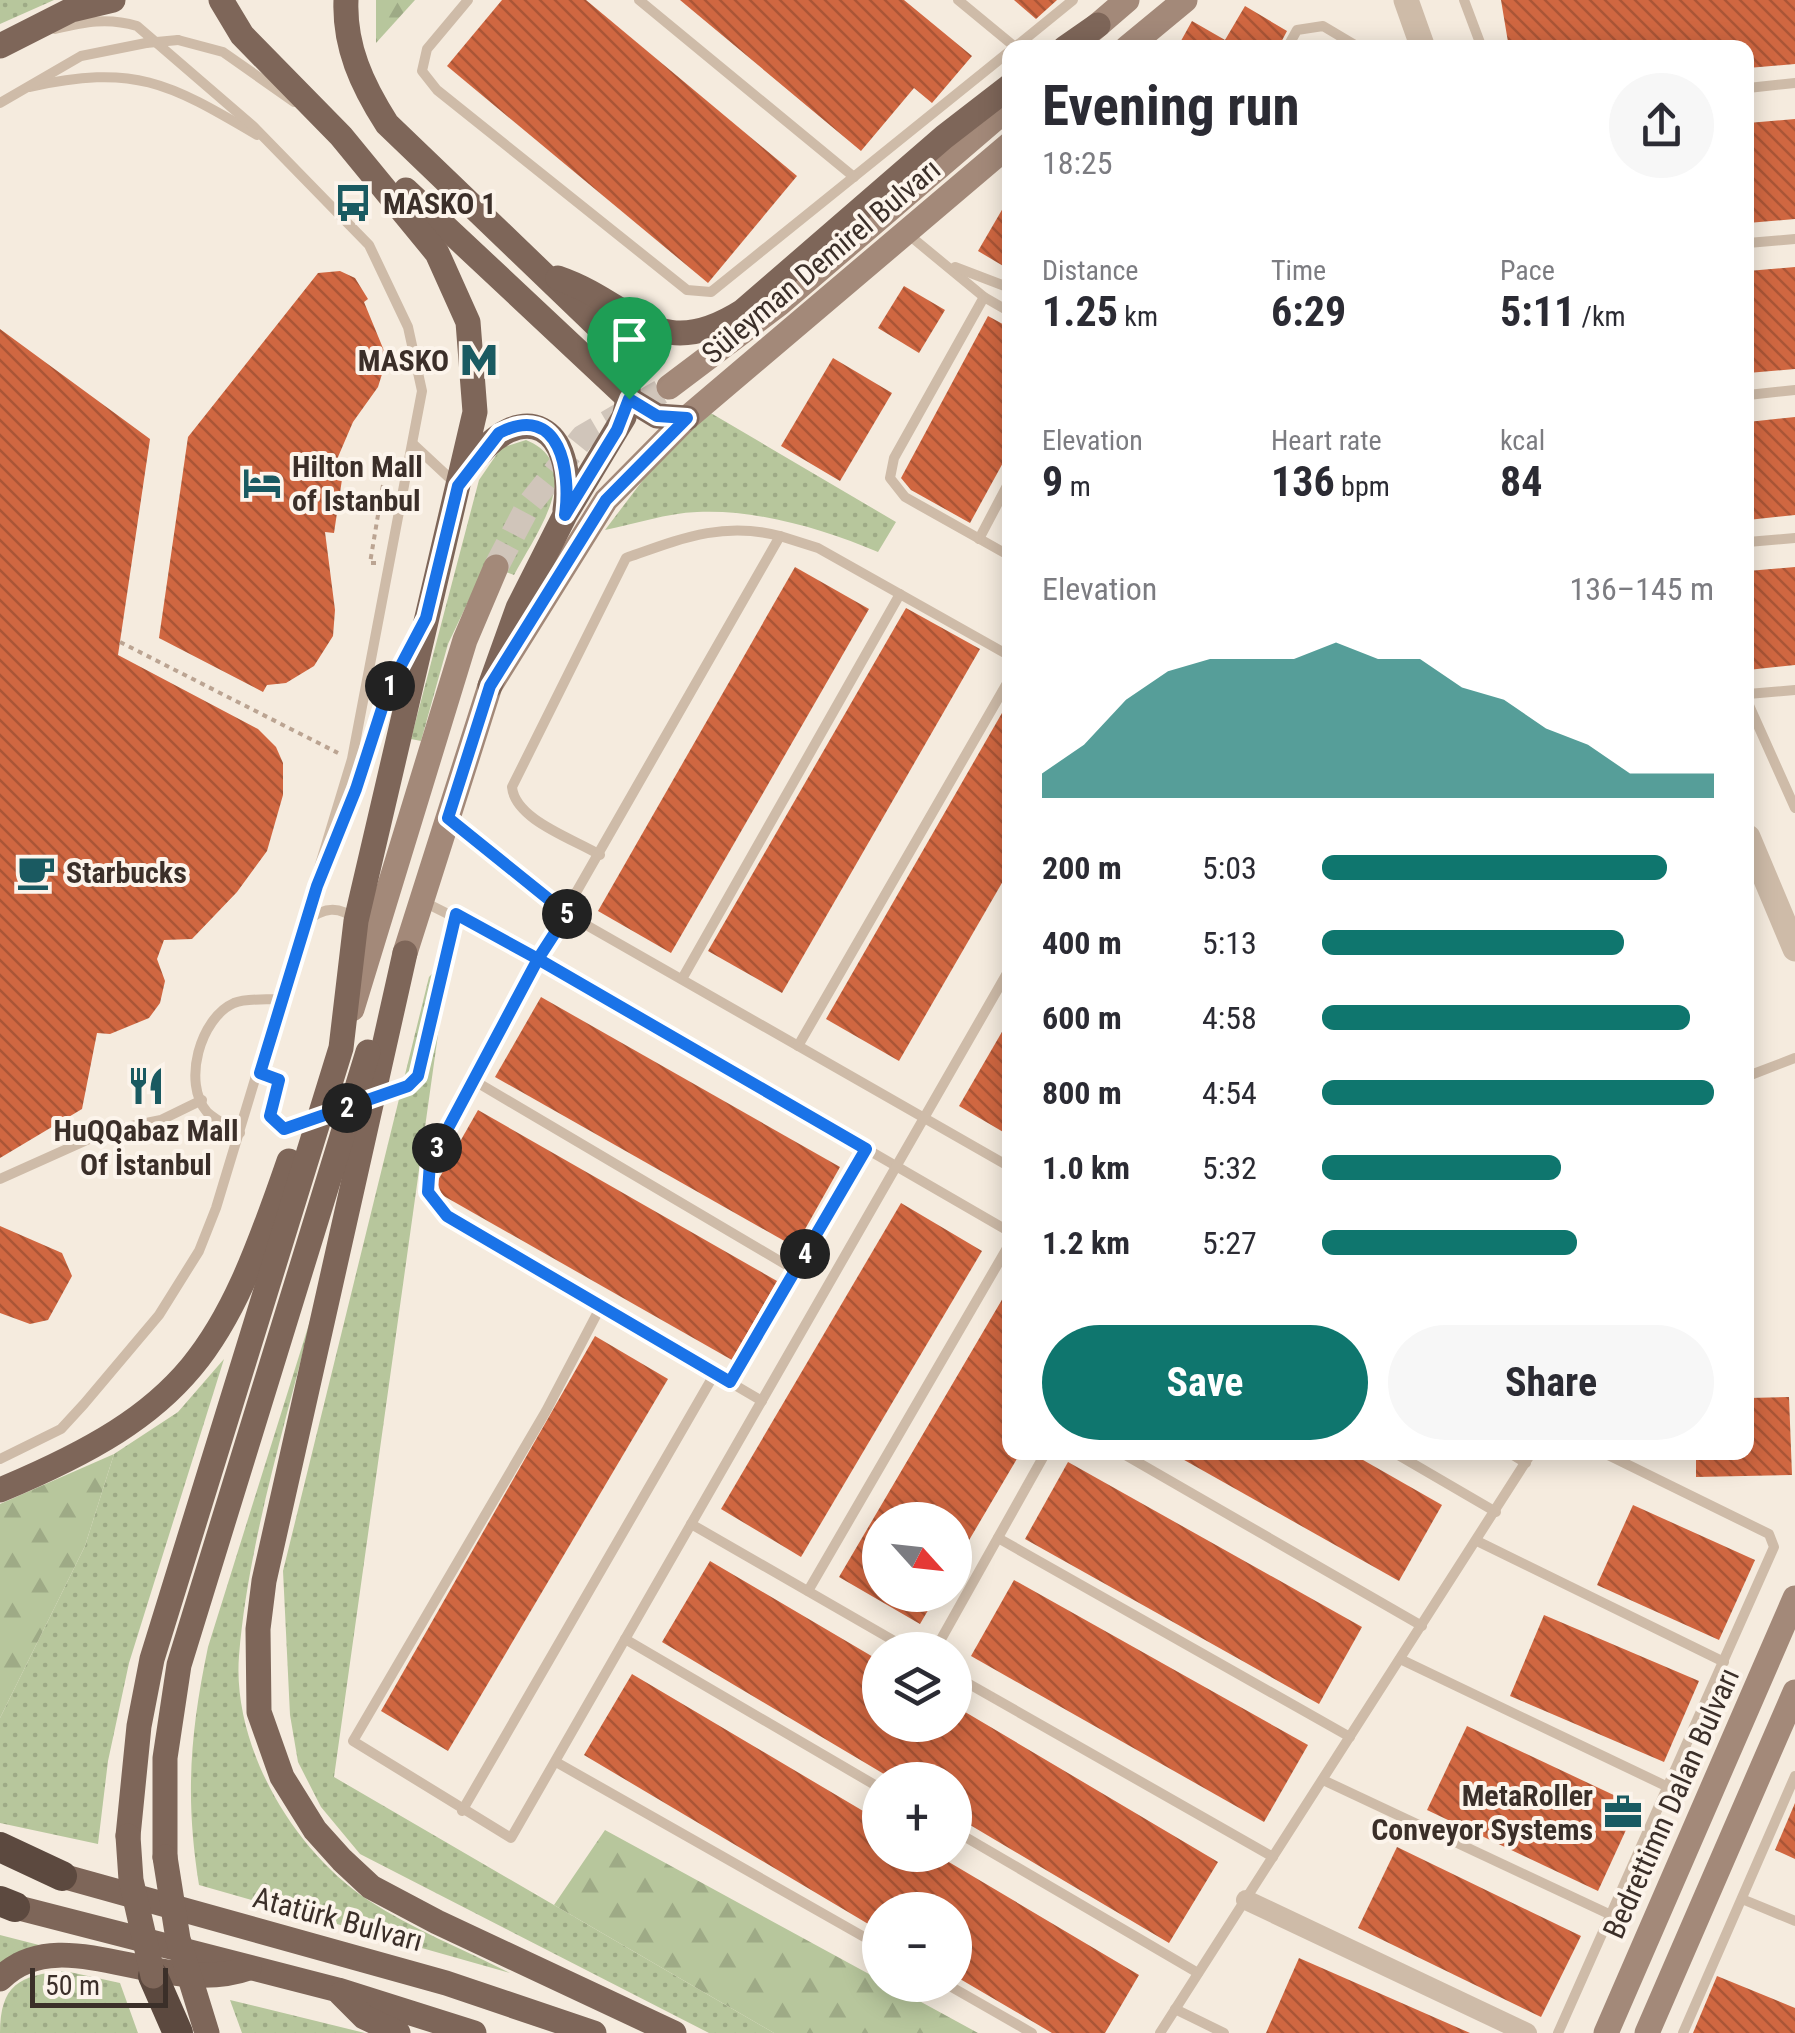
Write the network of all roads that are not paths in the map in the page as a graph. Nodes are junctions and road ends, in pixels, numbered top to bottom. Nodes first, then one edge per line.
1 (113, 0) edge
2 (222, 0) edge
3 (346, 0) edge
4 (468, 0) edge
5 (639, 0) edge
6 (958, 0) edge
7 (1074, 0) edge
8 (1127, 0) edge
9 (1185, 0) edge
10 (1406, 0) edge
11 (1464, 0) edge
12 (1098, 25) junction
13 (1003, 40) edge
14 (1024, 40) edge
15 (1076, 40) edge
16 (1082, 40) edge
17 (1137, 40) edge
18 (1291, 40) edge
19 (1347, 40) edge
20 (1420, 40) edge
21 (1479, 40) edge
22 (8, 43) edge
23 (1002, 58) edge
24 (1795, 83) edge
25 (29, 87) junction
26 (1754, 87) edge
27 (1002, 92) edge
28 (0, 104) edge
29 (1002, 113) edge
30 (319, 116) junction
31 (341, 136) junction
32 (269, 142) junction
33 (1002, 151) edge
34 (854, 177) junction
35 (904, 231) junction
36 (1795, 239) edge
37 (1754, 242) edge
38 (950, 266) junction
39 (538, 271) junction
40 (1002, 285) edge
41 (984, 296) junction
42 (1002, 307) edge
43 (669, 387) tunnel mouth
44 (1795, 390) edge
45 (1754, 394) edge
46 (629, 399) junction
47 (687, 418) junction
48 (414, 445) junction
49 (458, 486) junction
50 (1002, 495) edge
51 (565, 515) junction
52 (780, 536) junction
53 (1795, 538) edge
54 (979, 539) junction
55 (1754, 541) edge
56 (1002, 552) edge
57 (496, 567) tunnel mouth
58 (900, 594) junction
59 (426, 618) junction
60 (1002, 651) edge
61 (490, 686) junction
62 (1795, 690) edge
63 (1002, 692) edge
64 (1754, 693) edge
65 (1754, 716) edge
66 (1795, 808) edge
67 (448, 818) junction
68 (1754, 851) edge
69 (600, 855) junction
70 (317, 886) junction
71 (424, 902) junction
72 (567, 914) junction
73 (356, 921) junction
74 (305, 923) junction
75 (1795, 949) edge
76 (404, 953) junction
77 (538, 959) junction
78 (682, 979) junction
79 (1002, 982) edge
80 (280, 1000) junction
81 (798, 1046) junction
82 (340, 1048) junction
83 (1795, 1058) edge
84 (1754, 1072) edge
85 (473, 1080) junction
86 (202, 1100) junction
87 (924, 1118) junction
88 (240, 1133) junction
89 (866, 1149) junction
90 (1002, 1162) edge
91 (896, 1166) junction
92 (0, 1180) edge
93 (1002, 1227) edge
94 (1002, 1256) edge
95 (796, 1270) junction
96 (601, 1306) junction
97 (715, 1374) junction
98 (730, 1382) junction
99 (762, 1401) junction
100 (0, 1460) edge
101 (1042, 1460) edge
102 (1134, 1460) edge
103 (1406, 1460) edge
104 (1528, 1460) edge
105 (1618, 1460) edge
106 (0, 1490) edge
107 (1496, 1512) junction
108 (691, 1524) junction
109 (998, 1538) junction
110 (1477, 1541) junction
111 (808, 1591) junction
112 (1795, 1598) edge
113 (1422, 1626) junction
114 (879, 1632) edge
115 (945, 1632) edge
116 (625, 1639) junction
117 (1400, 1659) junction
118 (1724, 1662) junction
119 (972, 1686) edge
120 (1795, 1692) edge
121 (1350, 1737) junction
122 (556, 1762) junction
123 (1795, 1776) edge
124 (862, 1777) edge
125 (1323, 1780) junction
126 (1668, 1788) junction
127 (462, 1810) junction
128 (972, 1842) edge
129 (0, 1847) edge
130 (1272, 1857) junction
131 (0, 1866) edge
132 (62, 1876) junction
133 (1742, 1898) junction
134 (1246, 1900) junction
135 (5, 1905) edge
136 (1610, 1915) junction
137 (1795, 1921) edge
138 (862, 1936) edge
139 (250, 1968) junction
140 (1198, 1973) junction
141 (153, 1976) junction
142 (0, 1979) edge
143 (338, 1990) junction
144 (972, 1999) edge
145 (1175, 2009) junction
146 (163, 2033) edge
147 (178, 2033) edge
148 (207, 2033) edge
149 (398, 2033) edge
150 (474, 2033) edge
151 (594, 2033) edge
152 (674, 2033) edge
153 (1032, 2033) edge
154 (1160, 2033) edge
155 (1224, 2033) edge
156 (1527, 2033) edge
157 (1558, 2033) edge
158 (1606, 2033) edge
159 (1647, 2033) edge
160 (1683, 2033) edge

1 - 22 main road
2 - 30 main road
3 - 39 main road
4 - 34 lane
5 - 34 lane
6 - 13 lane
7 - 14 lane
8 - 12 main road
9 - 17 main road
10 - 20 street
11 - 21 lane
12 - 15 main road
12 - 16 main road
18 - 19 lane
22 - 32 lane
23 - 34 lane
24 - 26 lane
25 - 28 lane
25 - 30 lane, bridge
25 - 32 lane
27 - 39 main road
29 - 43 main road, Süleyman Demirel Bulvarı
30 - 31 main road
31 - 46 main road
31 - 49 main road
32 - 48 lane
33 - 35 main road, Süleyman Demirel Bulvarı
35 - 38 lane
35 - 47 main road, Süleyman Demirel Bulvarı
36 - 37 lane
38 - 40 lane
38 - 41 lane
39 - 46 main road
41 - 42 lane
41 - 54 lane
44 - 45 lane
46 - 47 main road
46 - 51 main road
47 - 61 main road, Süleyman Demirel Bulvarı
48 - 49 lane
48 - 70 lane
49 - 51 main road
49 - 59 main road
50 - 54 lane
51 - 61 main road
52 - 58 lane
52 - 69 lane
52 - 69 lane
53 - 55 lane
54 - 56 lane
57 - 82 main road
58 - 60 lane
58 - 78 lane
59 - 70 lane
59 - 73 main road
61 - 67 main road, Süleyman Demirel Bulvarı
62 - 64 lane
63 - 81 lane
65 - 66 lane
67 - 71 main road, Süleyman Demirel Bulvarı
67 - 72 lane
68 - 75 street
69 - 72 lane
70 - 74 lane
71 - 76 main road, Süleyman Demirel Bulvarı
71 - 77 lane
72 - 77 lane
72 - 78 lane
73 - 74 lane
73 - 82 main road
74 - 80 lane
76 - 148 main road, bridge
76 - 152 main road
77 - 85 lane
77 - 89 lane
78 - 81 lane
79 - 87 lane
80 - 86 lane
80 - 88 lane
81 - 87 lane
82 - 106 main road
82 - 141 main road, bridge
83 - 84 lane
85 - 95 lane
85 - 96 lane
86 - 88 lane
86 - 92 lane
87 - 90 lane
87 - 91 lane
88 - 100 lane
89 - 91 lane
89 - 95 lane
91 - 93 lane
91 - 99 lane
94 - 111 lane
95 - 98 lane
96 - 97 lane
96 - 127 lane
97 - 98 lane
97 - 127 lane
98 - 99 lane
99 - 108 lane
101 - 109 lane
102 - 113 lane
103 - 107 lane
104 - 107 lane
105 - 118 lane
107 - 110 lane
108 - 111 lane
108 - 116 lane
109 - 115 lane
109 - 121 lane
110 - 113 lane
110 - 118 lane
111 - 114 lane
112 - 158 main road, Bedrettimn Dalan Bulvarı
113 - 117 lane
116 - 122 lane
116 - 124 lane
117 - 121 lane
117 - 126 lane
118 - 126 lane
119 - 130 lane
120 - 159 main road
121 - 125 lane
122 - 127 lane
122 - 138 lane
123 - 133 lane
125 - 130 lane
125 - 136 lane
126 - 136 lane
128 - 140 lane
129 - 132 highway
130 - 134 lane
131 - 132 highway
132 - 151 main road, Atatürk Bulvarı
133 - 137 lane
133 - 160 lane
134 - 140 lane
134 - 156 street
135 - 139 main road
136 - 157 lane
139 - 142 main road
139 - 143 main road
140 - 145 lane
141 - 146 main road
141 - 147 highway
143 - 149 main road
143 - 150 main road
144 - 153 lane
145 - 154 lane
145 - 155 lane

